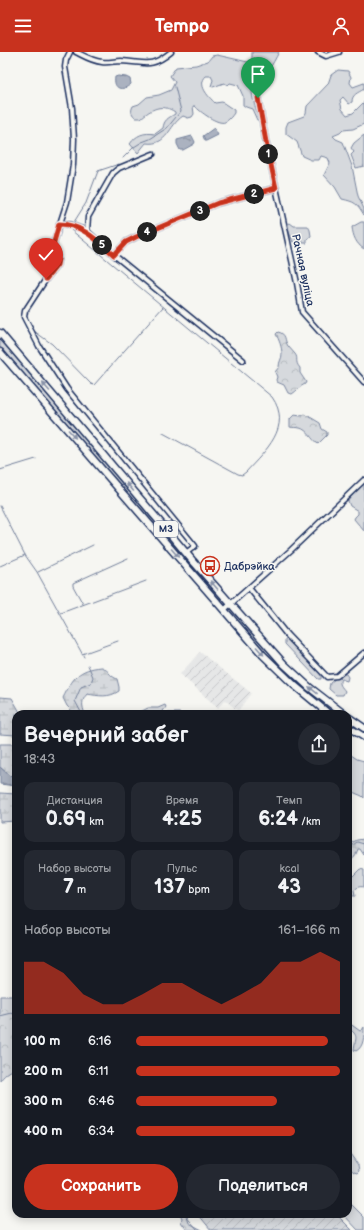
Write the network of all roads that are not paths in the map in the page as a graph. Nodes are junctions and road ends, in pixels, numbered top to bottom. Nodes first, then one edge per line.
1 (70, 52) edge
2 (76, 52) edge
3 (171, 52) edge
4 (318, 52) edge
5 (339, 52) edge
6 (258, 98) dead end
7 (153, 154) dead end
8 (276, 188) junction
9 (59, 224) junction
10 (86, 231) junction
11 (114, 255) junction
12 (0, 334) edge
13 (0, 352) edge
14 (243, 360) dead end
15 (364, 382) edge
16 (364, 480) edge
17 (186, 553) junction
18 (249, 588) junction
19 (230, 604) junction
20 (224, 610) junction
21 (364, 653) edge
22 (324, 710) edge
23 (339, 710) edge
24 (352, 720) edge
25 (364, 728) edge
26 (352, 730) edge
27 (364, 737) edge

1 - 9 street
2 - 3 street
4 - 5 street
6 - 8 street, Рачная вуліца
7 - 10 street
8 - 11 street
8 - 15 street, Рачная вуліца
9 - 10 street
9 - 17 street
10 - 11 street
11 - 14 street
17 -> 12 highway, М3
13 -> 20 highway, М3
16 - 18 street
19 -> 17 highway, М3
18 - 19 street
18 - 21 street
19 - 20 street
23 -> 19 highway, М3
20 -> 22 highway, М3
24 - 25 highway
26 - 27 highway

